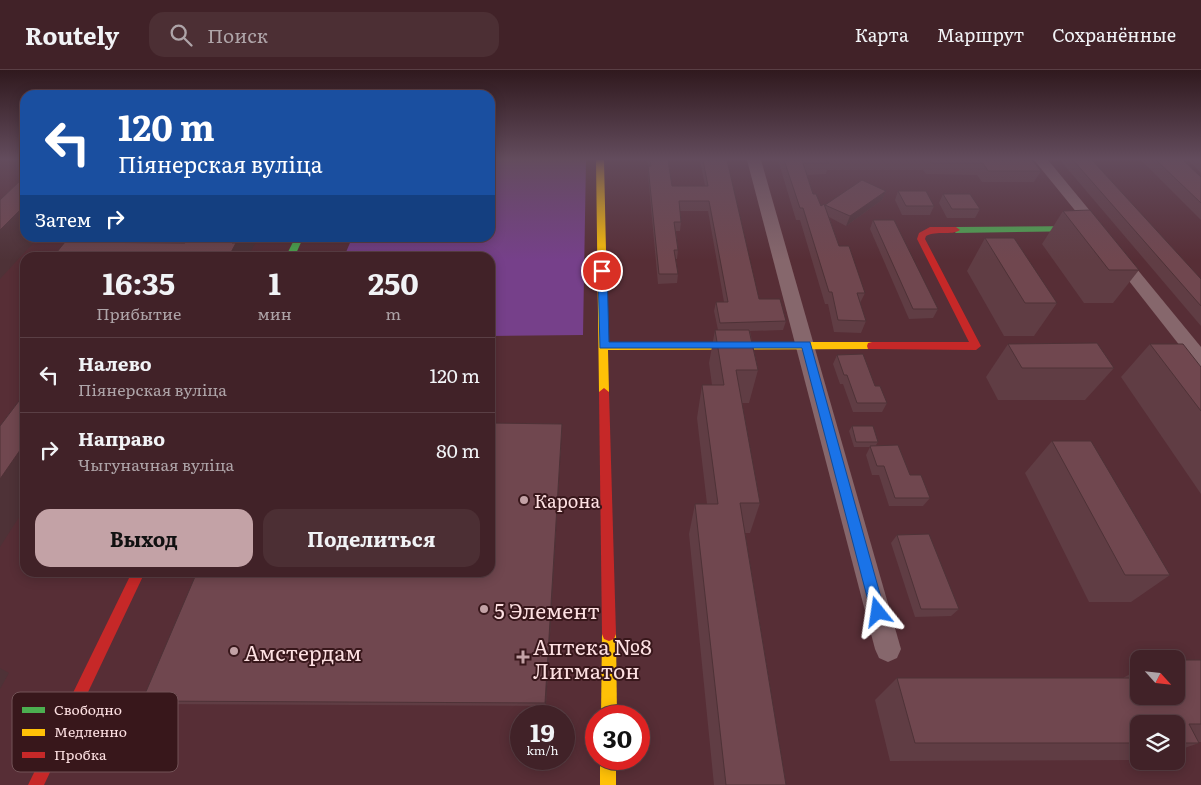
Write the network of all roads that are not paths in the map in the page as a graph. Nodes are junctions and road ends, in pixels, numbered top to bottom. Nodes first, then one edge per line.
1 (601, 193) edge
2 (763, 193) edge
3 (1068, 193) edge
4 (1097, 229) junction
5 (806, 345) junction
6 (604, 346) junction
7 (1201, 359) edge
8 (137, 577) edge
9 (888, 649) dead end
10 (81, 692) edge
11 (608, 705) edge
12 (608, 770) edge
13 (42, 772) edge
14 (36, 785) edge
15 (608, 785) edge

1 - 6 main road
2 - 5 street
3 - 4 street
4 - 5 main road
4 - 7 street
5 - 6 main road
5 - 9 street
6 - 11 main road
8 - 10 main road
12 - 15 main road
13 - 14 main road

